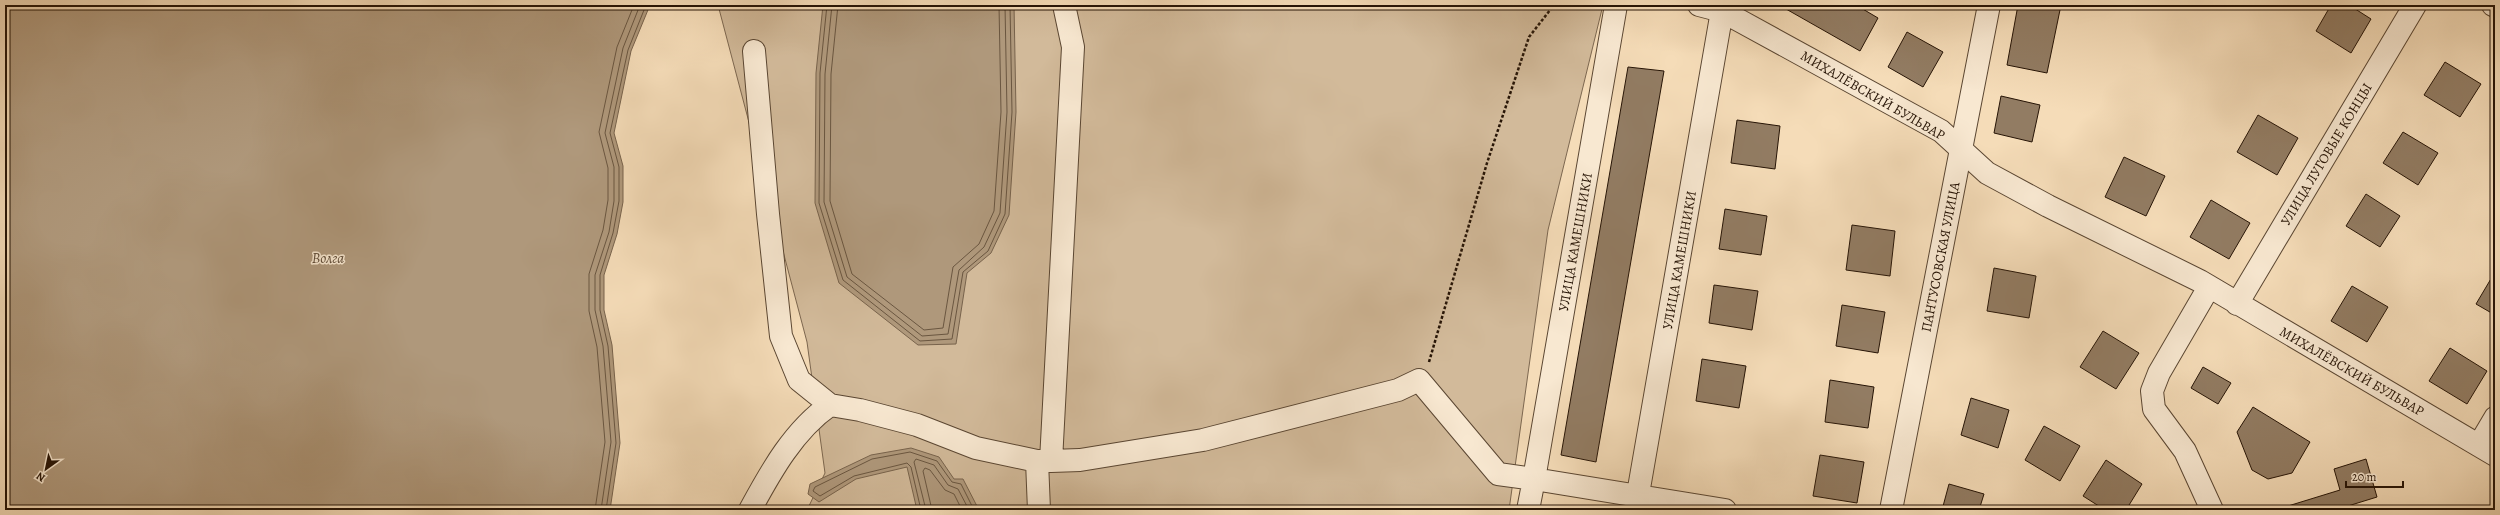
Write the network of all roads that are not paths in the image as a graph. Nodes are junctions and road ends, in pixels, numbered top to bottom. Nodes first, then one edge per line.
1 (1064, 5) edge
2 (1616, 5) edge
3 (1699, 5) edge
4 (1989, 5) edge
5 (2415, 5) edge
6 (1722, 11) junction
7 (754, 51) dead end
8 (1961, 149) junction
9 (2209, 287) junction
10 (2237, 304) junction
11 (830, 405) junction
12 (2495, 418) edge
13 (2487, 450) edge
14 (1044, 461) junction
15 (1534, 479) junction
16 (1639, 502) edge
17 (750, 510) edge
18 (1039, 510) edge
19 (1528, 510) edge
20 (1725, 510) edge
21 (1891, 510) edge
22 (2212, 510) edge

1 - 14 street
2 - 15 street, УЛИЦА КАМЕШНИКИ
3 - 6 street, МИХАЛЁВСКИЙ БУЛЬВАР
4 - 8 street, ПАНТУСОВСКАЯ УЛИЦА
5 - 10 street, УЛИЦА ЛУГОВЫЕ КОНЦЫ
6 - 8 street, МИХАЛЁВСКИЙ БУЛЬВАР
6 - 16 street, УЛИЦА КАМЕШНИКИ
7 - 11 street
8 - 9 street, МИХАЛЁВСКИЙ БУЛЬВАР
8 - 21 street, ПАНТУСОВСКАЯ УЛИЦА
9 - 10 street, МИХАЛЁВСКИЙ БУЛЬВАР
9 - 22 street
10 - 13 street, МИХАЛЁВСКИЙ БУЛЬВАР
11 - 14 street
11 - 17 street
12 - 13 street
14 - 15 street
14 - 18 street
15 - 16 street
15 - 19 street, УЛИЦА КАМЕШНИКИ
16 - 20 street

